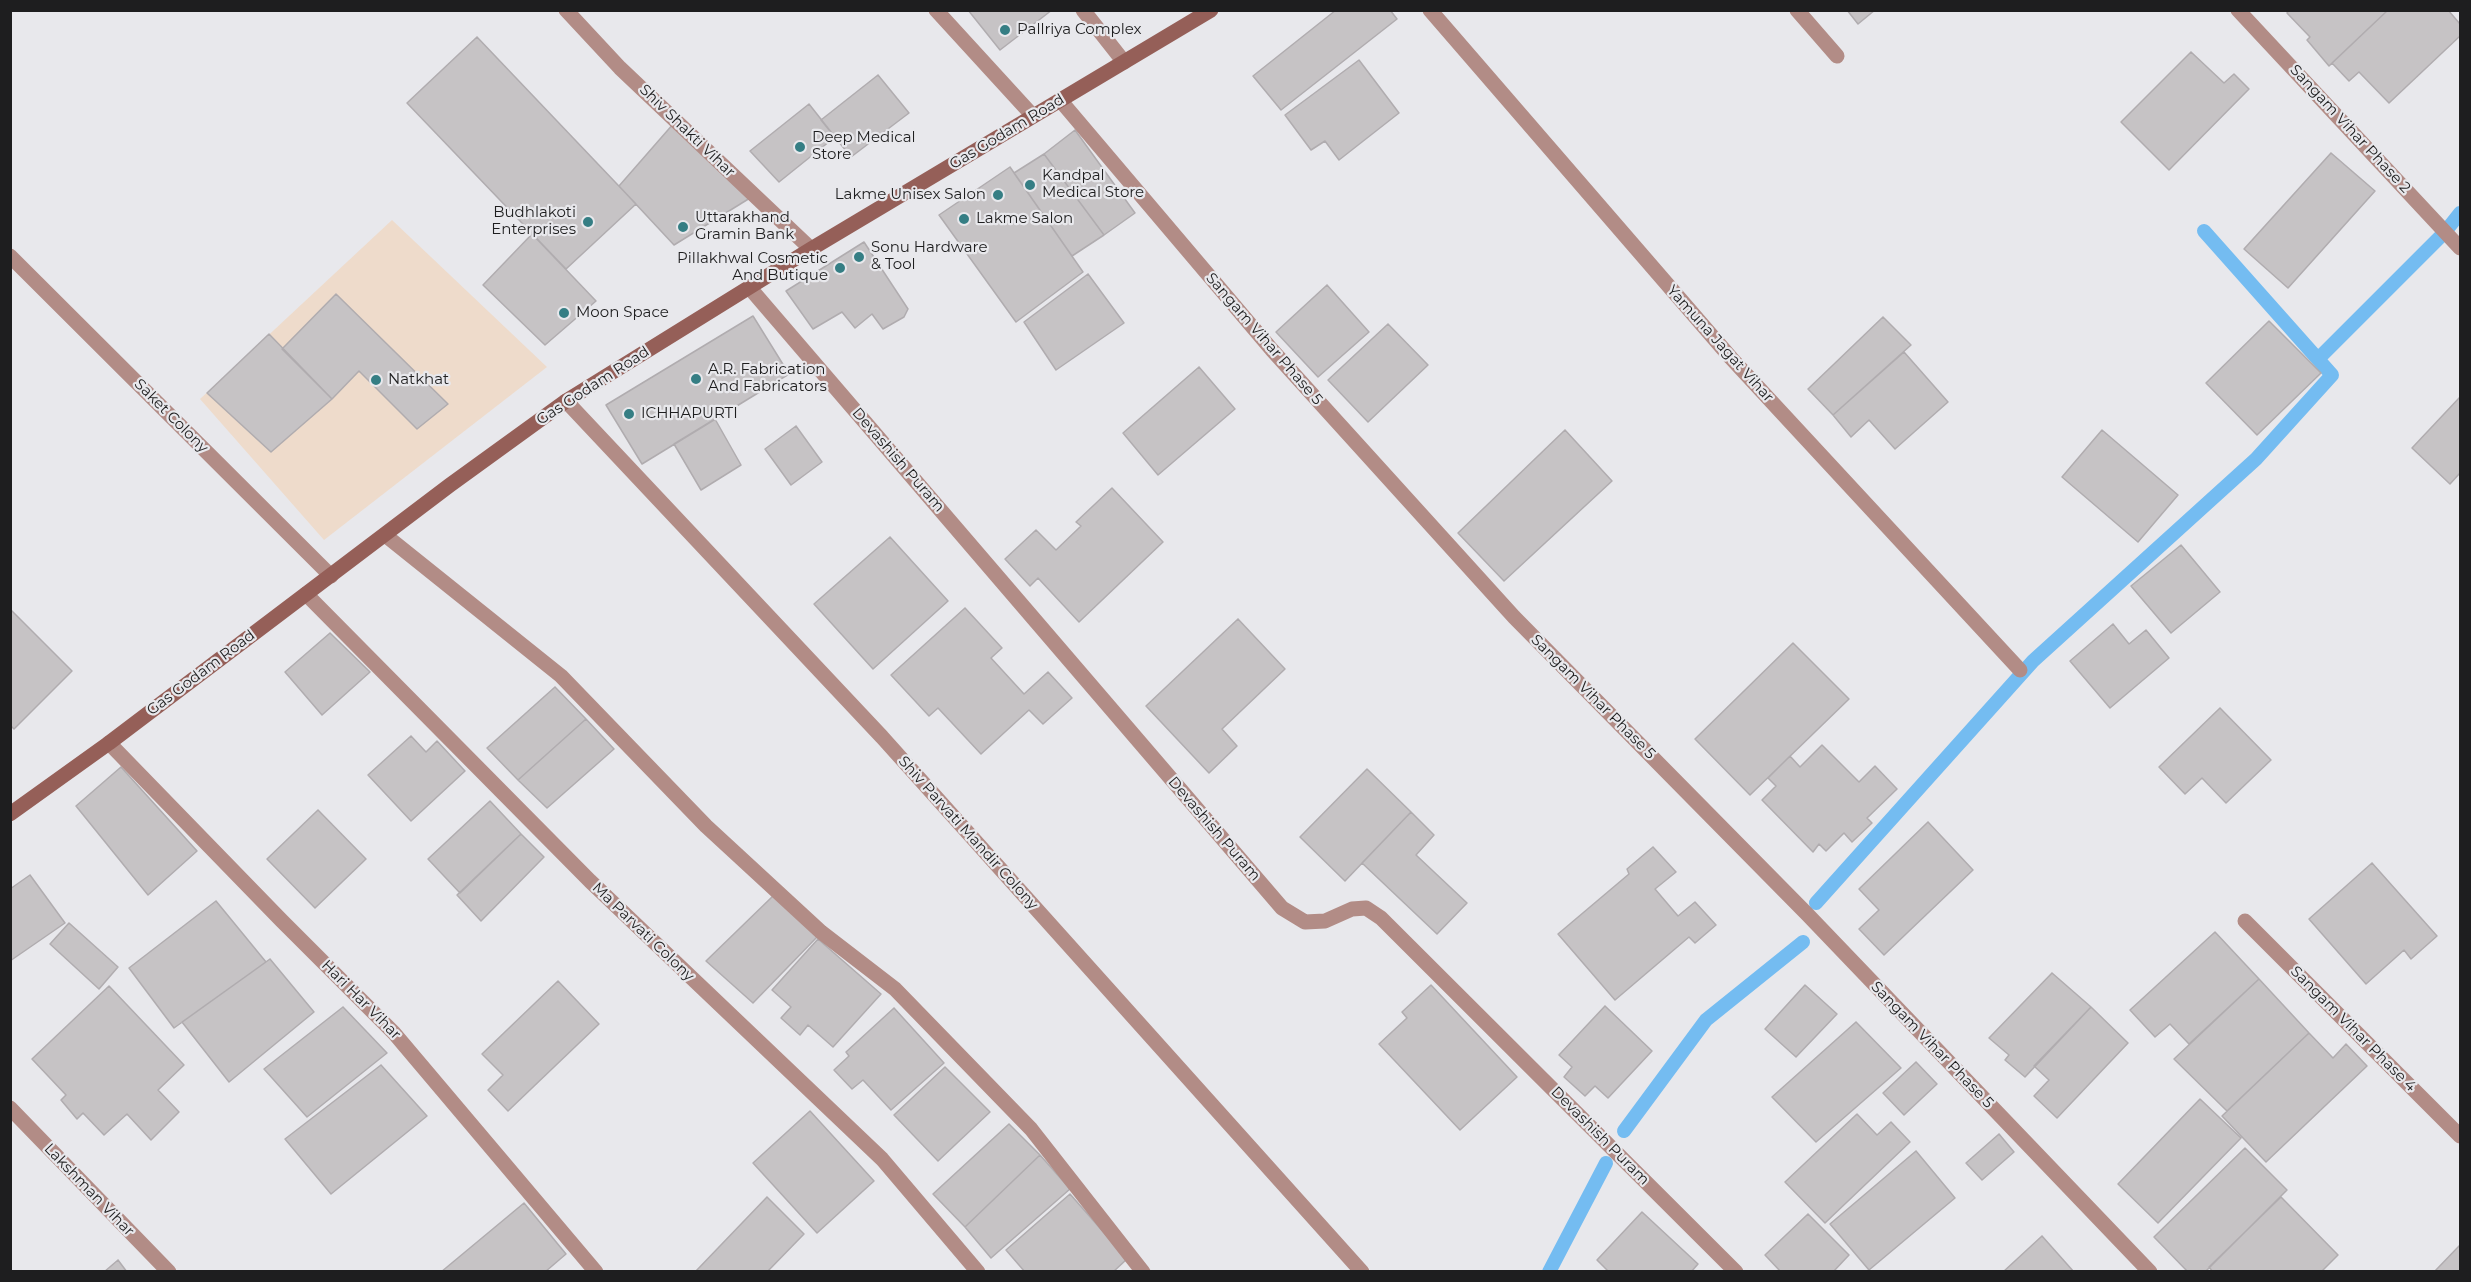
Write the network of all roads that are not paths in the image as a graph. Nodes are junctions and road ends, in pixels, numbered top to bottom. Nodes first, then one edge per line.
1 (566, 10) edge
2 (936, 10) edge
3 (1083, 10) edge
4 (1211, 10) edge
5 (1430, 10) edge
6 (1797, 10) edge
7 (2238, 10) edge
8 (1837, 56) dead end
9 (1124, 62) junction
10 (1060, 100) junction
11 (1033, 116) junction
12 (2460, 248) edge
13 (811, 249) junction
14 (10, 256) edge
15 (750, 287) junction
16 (566, 401) junction
17 (385, 535) junction
18 (331, 576) junction
19 (306, 594) junction
20 (2020, 670) dead end
21 (109, 743) junction
22 (10, 814) edge
23 (2245, 921) dead end
24 (10, 1108) edge
25 (2460, 1136) edge
26 (169, 1272) edge
27 (596, 1272) edge
28 (978, 1272) edge
29 (1143, 1272) edge
30 (1362, 1272) edge
31 (1736, 1272) edge
32 (2150, 1272) edge

1 - 13 street, Shiv Shakti Vihar
2 - 11 street
3 - 9 street
4 - 9 main road, Gas Godam Road
5 - 20 street, Yamuna Jagat Vihar
6 - 8 street
7 - 12 street, Sangam Vihar Phase 2
9 - 10 main road, Gas Godam Road
10 - 11 main road, Gas Godam Road
10 - 32 street, Sangam Vihar Phase 5
11 - 13 main road, Gas Godam Road
13 - 15 main road, Gas Godam Road
14 - 18 street, Saket Colony
15 - 16 main road, Gas Godam Road
15 - 31 street, Devashish Puram
16 - 17 main road, Gas Godam Road
16 - 30 street, Shiv Parvati Mandir Colony
17 - 18 main road, Gas Godam Road
17 - 29 street
18 - 19 main road, Gas Godam Road
19 - 21 main road, Gas Godam Road
19 - 28 street, Ma Parvati Colony
21 - 22 main road, Gas Godam Road
21 - 27 street, Hari Har Vihar
23 - 25 street, Sangam Vihar Phase 4
24 - 26 street, Lakshman Vihar

